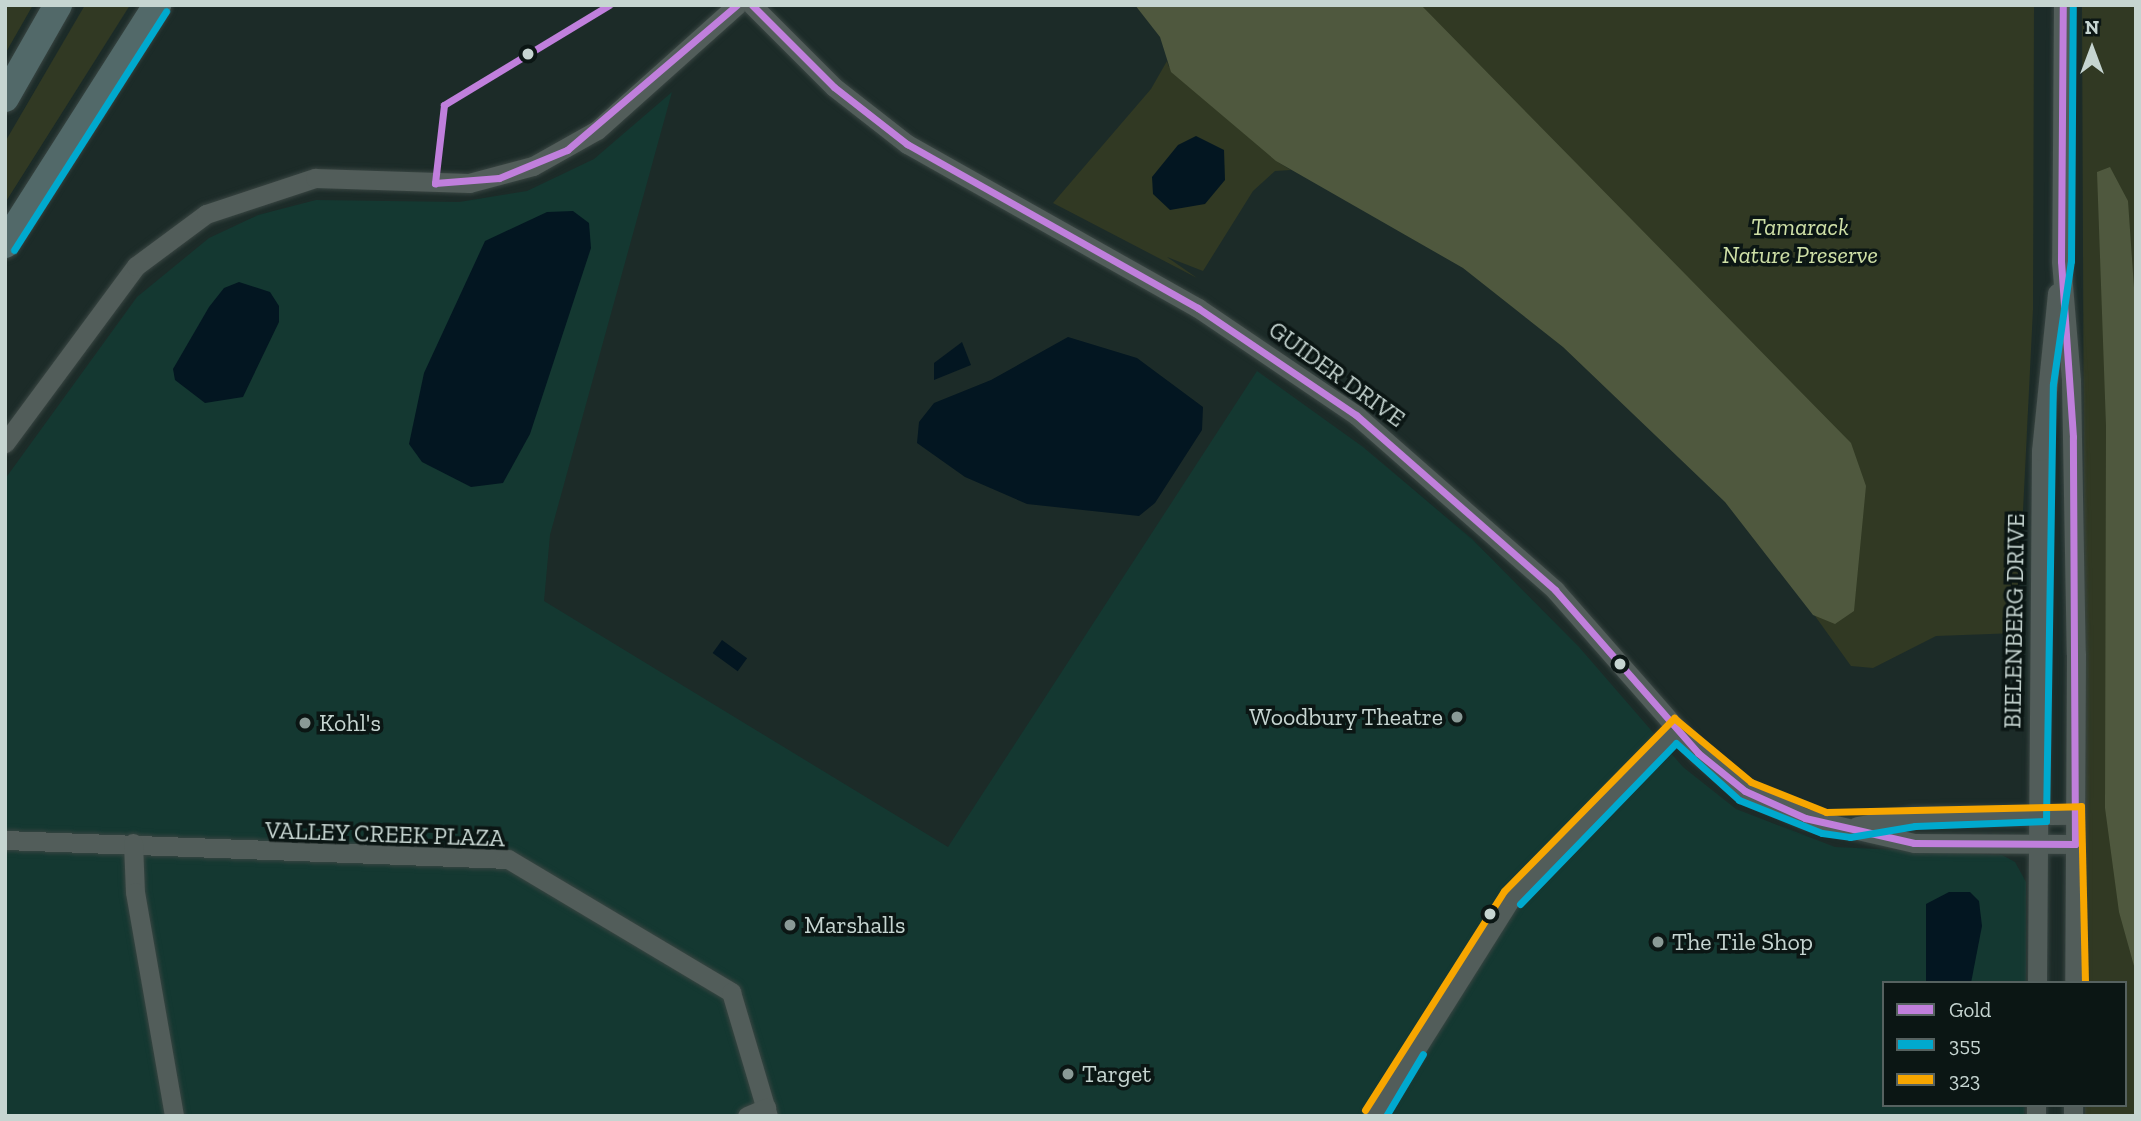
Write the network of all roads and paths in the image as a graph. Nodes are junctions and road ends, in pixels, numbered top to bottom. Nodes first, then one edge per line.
1 (58, 5) edge
2 (157, 5) edge
3 (737, 5) edge
4 (752, 5) edge
5 (2063, 5) edge
6 (5, 98) edge
7 (5, 244) edge
8 (2061, 261) junction
9 (5, 443) edge
10 (1675, 728) junction
11 (2075, 815) junction
12 (2037, 816) junction
13 (1849, 827) junction
14 (5, 841) edge
15 (133, 843) junction
16 (2037, 843) junction
17 (2074, 844) junction
18 (2037, 981) edge
19 (2074, 981) edge
20 (767, 1112) edge
21 (174, 1116) edge
22 (747, 1116) edge
23 (1374, 1116) edge

1 - 6 highway
2 - 7 highway
3 - 9 street
4 - 10 street, GUIDER DRIVE
5 - 8 street, BIELENBERG DRIVE
8 - 11 street, BIELENBERG DRIVE
8 - 12 street, BIELENBERG DRIVE
10 - 13 street, GUIDER DRIVE
10 - 23 street
11 - 12 street, GUIDER DRIVE
11 - 17 street, BIELENBERG DRIVE
12 - 13 street, GUIDER DRIVE
12 - 16 street, BIELENBERG DRIVE
13 - 16 street, GUIDER DRIVE
14 - 15 street, VALLEY CREEK PLAZA
15 - 20 street, VALLEY CREEK PLAZA
15 - 21 street
16 - 17 street, GUIDER DRIVE
16 - 18 street, BIELENBERG DRIVE
17 - 19 street, BIELENBERG DRIVE
20 - 22 street, VALLEY CREEK PLAZA

